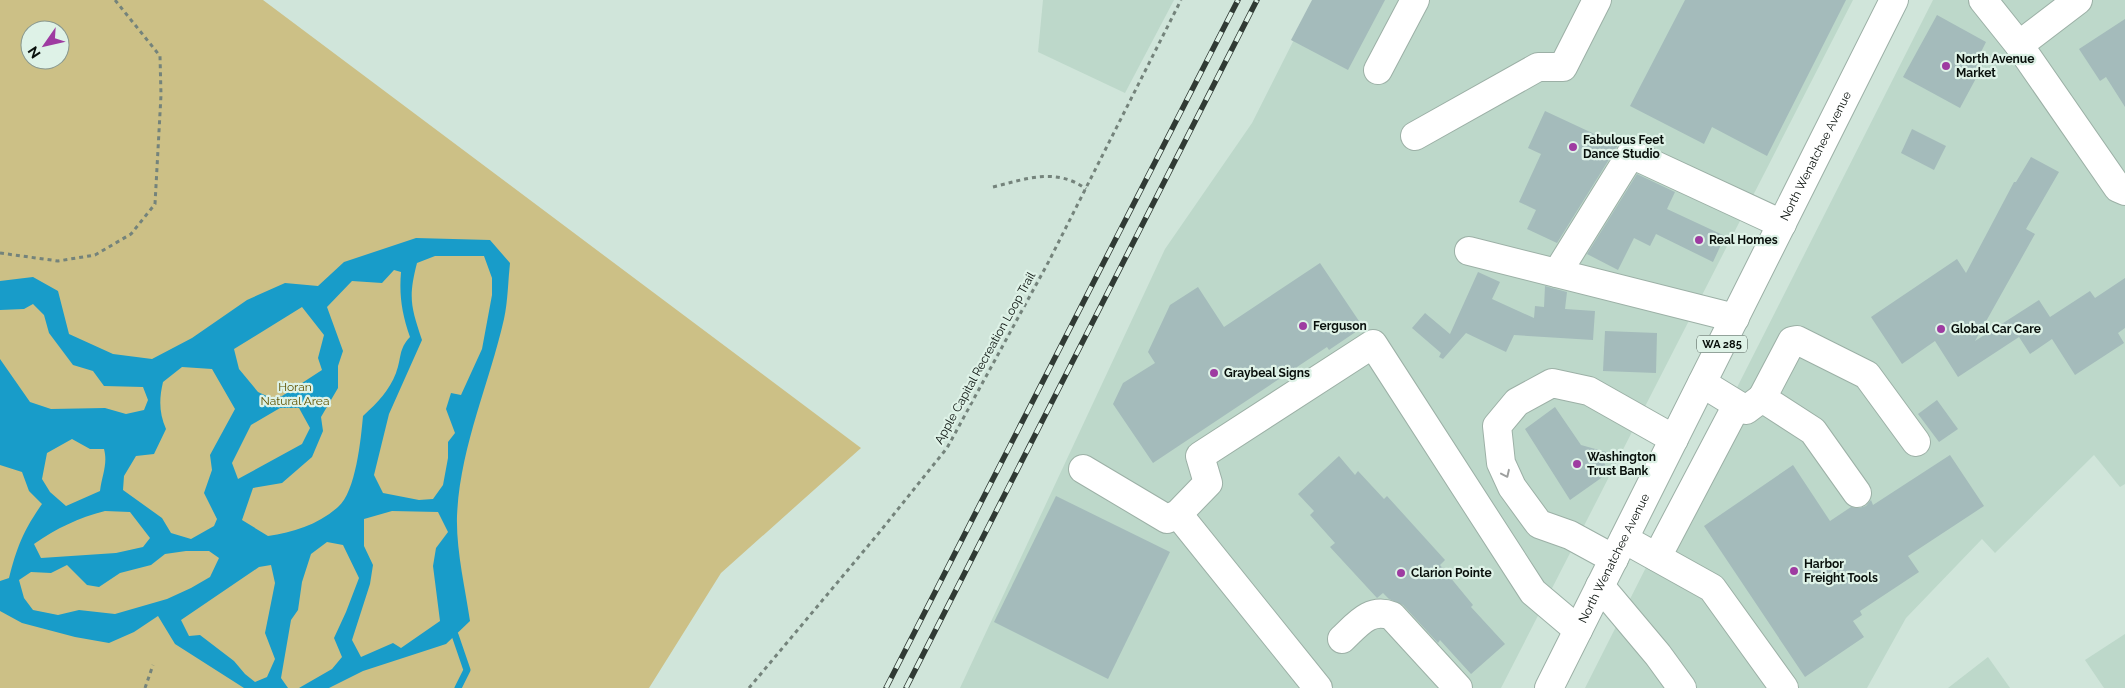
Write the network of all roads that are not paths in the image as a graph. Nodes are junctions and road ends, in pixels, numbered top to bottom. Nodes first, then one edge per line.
1 (1415, 0) edge
2 (1597, 0) edge
3 (1894, 0) edge
4 (1983, 0) edge
5 (2078, 0) edge
6 (2019, 45) junction
7 (1378, 70) dead end
8 (1415, 136) dead end
9 (2125, 191) edge
10 (1782, 224) junction
11 (1469, 251) dead end
12 (1556, 273) junction
13 (1735, 318) junction
14 (1702, 383) junction
15 (1750, 401) junction
16 (1674, 439) junction
17 (1916, 442) dead end
18 (1083, 468) dead end
19 (1857, 493) dead end
20 (1178, 514) junction
21 (1619, 549) junction
22 (1658, 557) junction
23 (1600, 586) junction
24 (1578, 630) junction
25 (1342, 639) dead end
26 (1318, 688) edge
27 (1458, 688) edge
28 (1548, 688) edge
29 (1682, 688) edge
30 (1784, 688) edge

1 - 7 main road
2 - 8 main road
3 - 10 main road, North Wenatchee Avenue / WA 285
4 - 6 main road
5 - 6 main road
6 - 9 main road
10 - 12 main road
10 - 13 main road, North Wenatchee Avenue / WA 285
11 - 12 main road
12 - 13 main road
13 - 14 main road, North Wenatchee Avenue / WA 285
14 - 15 main road
14 - 16 main road, North Wenatchee Avenue / WA 285
15 - 17 main road
15 - 19 main road
15 - 22 main road
16 - 21 main road, North Wenatchee Avenue / WA 285
16 -> 21 main road
18 - 20 main road
20 - 24 main road
20 - 26 main road
21 - 22 main road
21 - 23 main road, North Wenatchee Avenue / WA 285
22 - 30 main road
23 - 24 main road, North Wenatchee Avenue / WA 285
23 - 29 main road
24 - 28 main road, North Wenatchee Avenue / WA 285
25 - 27 main road

